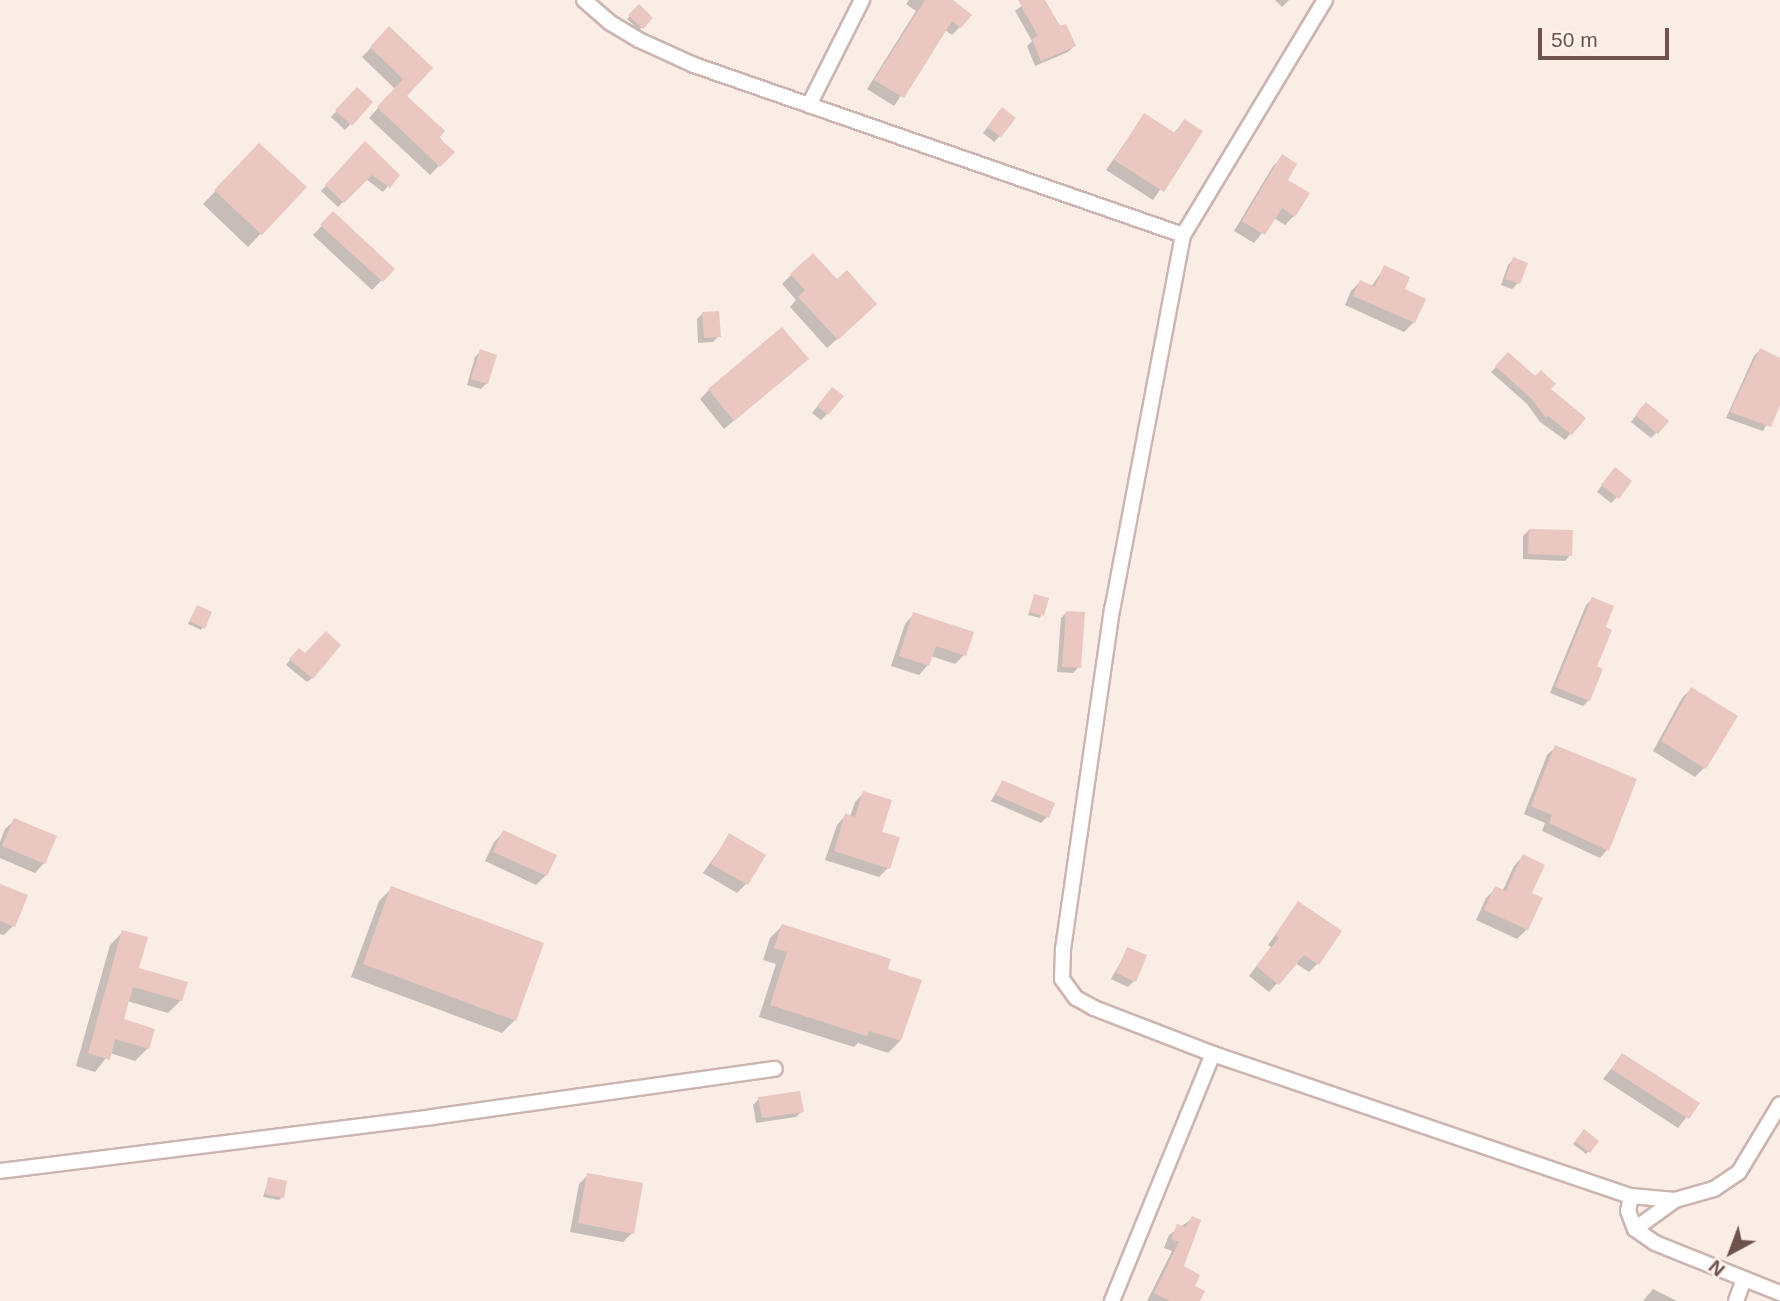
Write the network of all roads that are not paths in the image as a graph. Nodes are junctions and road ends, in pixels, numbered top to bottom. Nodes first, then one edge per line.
1 (584, 0) edge
2 (862, 0) edge
3 (1325, 0) edge
4 (809, 105) junction
5 (1183, 235) junction
6 (1213, 1054) junction
7 (775, 1069) dead end
8 (1780, 1104) edge
9 (0, 1171) edge
10 (1631, 1196) junction
11 (1675, 1200) junction
12 (1635, 1229) junction
13 (1744, 1279) junction
14 (1780, 1293) edge
15 (1112, 1301) edge
16 (1736, 1301) edge

1 - 4 street
2 - 4 street
3 - 5 street
4 - 5 street
5 - 6 street
6 - 10 street
6 - 15 street
7 - 9 street
8 - 11 street
10 - 11 street
10 - 12 street
11 - 12 street
12 - 13 street
13 - 14 street
13 - 16 street

